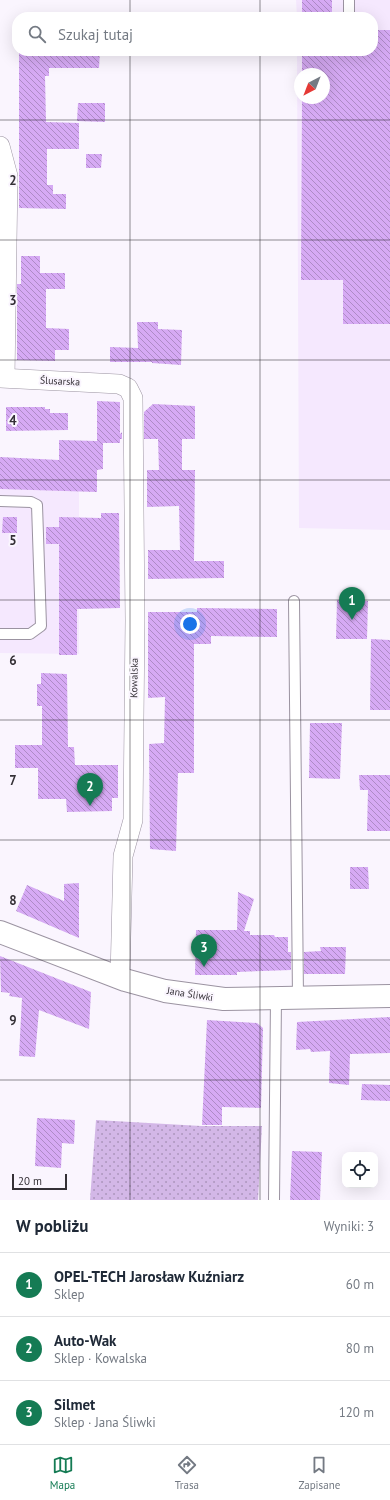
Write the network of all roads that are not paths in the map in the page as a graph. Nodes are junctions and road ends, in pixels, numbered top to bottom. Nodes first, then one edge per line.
1 (349, 0) edge
2 (349, 12) edge
3 (0, 146) edge
4 (2, 378) edge
5 (119, 384) joint
6 (0, 501) edge
7 (294, 601) dead end
8 (0, 634) edge
9 (0, 932) edge
10 (120, 978) junction
11 (390, 996) edge
12 (276, 998) junction
13 (298, 998) junction
14 (274, 1200) edge

1 - 2 lane
3 - 4 street
4 - 5 street, Ślusarska
5 - 10 street, Kowalska
6 - 8 lane
7 - 13 lane
9 - 10 street, Jana Śliwki
10 - 12 street, Jana Śliwki
11 - 13 street, Jana Śliwki
12 - 13 street, Jana Śliwki
12 - 14 lane

